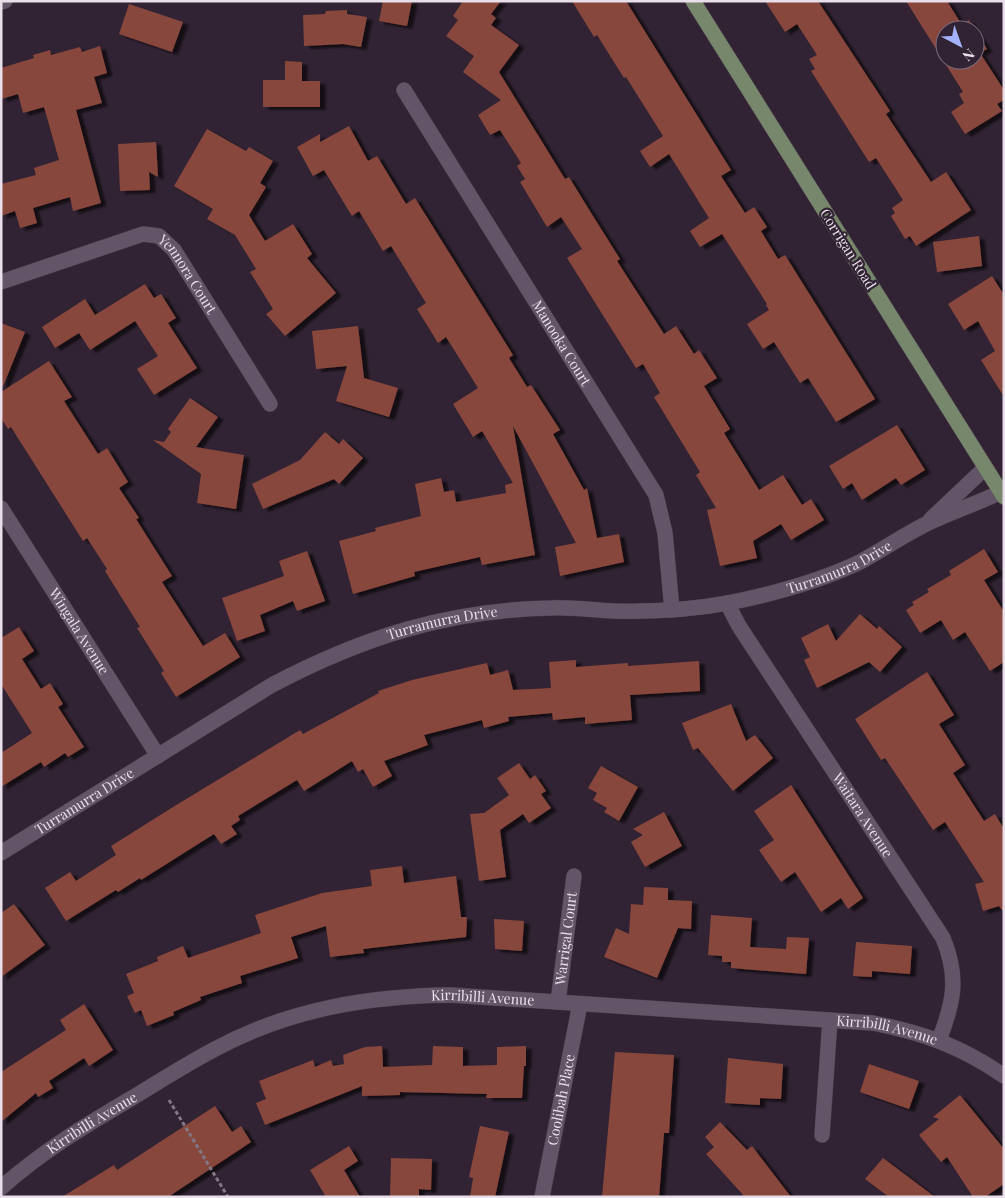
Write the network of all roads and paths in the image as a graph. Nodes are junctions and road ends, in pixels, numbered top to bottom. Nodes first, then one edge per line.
1 (5, 1) edge
2 (693, 1) edge
3 (1, 2) edge
4 (404, 90) dead end
5 (1, 282) edge
6 (270, 404) dead end
7 (985, 468) junction
8 (1002, 495) edge
9 (1, 508) edge
10 (926, 524) junction
11 (726, 603) junction
12 (672, 610) junction
13 (158, 756) junction
14 (1, 853) edge
15 (574, 876) dead end
16 (558, 1002) junction
17 (580, 1004) junction
18 (830, 1020) junction
19 (939, 1040) junction
20 (1004, 1076) edge
21 (169, 1100) dead end
22 (822, 1135) dead end
23 (1, 1188) edge
24 (228, 1197) edge
25 (542, 1197) edge

1 - 3 street
2 - 7 main road, Corrigan Road
4 - 12 street, Manooka Court
5 - 6 street, Yennora Court
7 - 8 main road, Corrigan Road
7 - 10 street, Turramurra Drive
8 - 10 street, Turramurra Drive
9 - 13 street, Wingala Avenue
10 - 11 street, Turramurra Drive
11 - 12 street, Turramurra Drive
11 - 19 street, Waitara Avenue
12 - 13 street, Turramurra Drive
13 - 14 street, Turramurra Drive
15 - 16 street, Warrigal Court
16 - 17 street, Kirribilli Avenue
16 - 23 street, Kirribilli Avenue
17 - 18 street, Kirribilli Avenue
17 - 25 street, Coolibah Place
18 - 19 street, Kirribilli Avenue
18 - 22 street
19 - 20 street, Kirribilli Avenue
21 - 24 path

